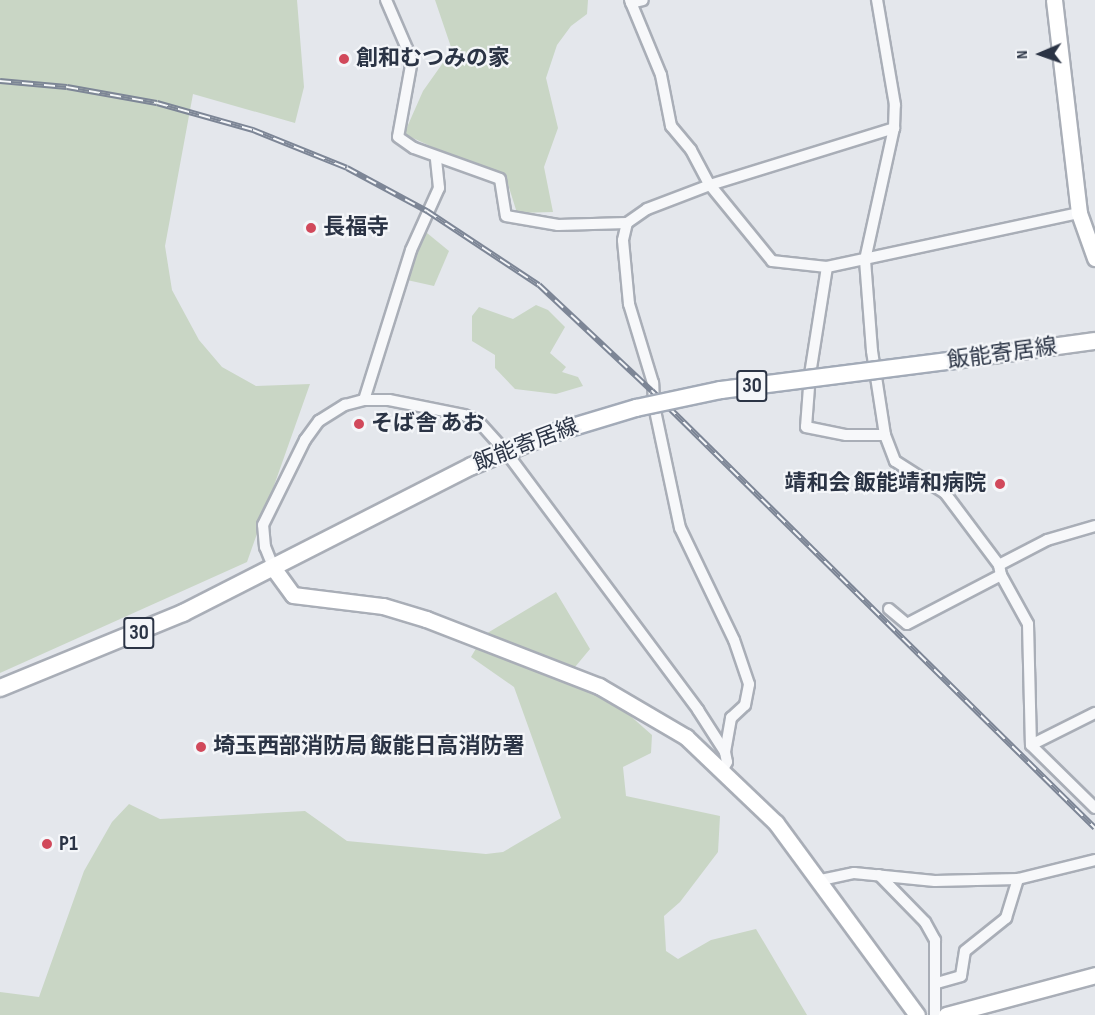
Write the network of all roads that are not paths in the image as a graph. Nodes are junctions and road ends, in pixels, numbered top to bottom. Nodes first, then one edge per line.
1 (386, 0) edge
2 (643, 0) edge
3 (877, 0) edge
4 (1054, 0) edge
5 (630, 2) edge
6 (894, 128) junction
7 (436, 157) junction
8 (710, 185) junction
9 (1079, 213) junction
10 (627, 223) junction
11 (1095, 258) edge
12 (865, 260) junction
13 (827, 267) junction
14 (1095, 341) edge
15 (364, 400) junction
16 (885, 435) junction
17 (506, 452) junction
18 (1095, 526) edge
19 (274, 569) junction
20 (1000, 570) junction
21 (889, 609) dead end
22 (0, 688) edge
23 (1095, 713) edge
24 (1031, 745) junction
25 (725, 752) junction
26 (723, 769) junction
27 (1095, 808) edge
28 (1095, 860) edge
29 (879, 875) junction
30 (1018, 879) junction
31 (821, 880) junction
32 (1095, 975) edge
33 (937, 983) junction
34 (917, 1015) edge
35 (935, 1015) edge
36 (945, 1015) edge

1 - 7 street
2 - 5 street
3 - 6 street
4 - 9 street
5 - 8 street
6 - 8 street
6 - 12 street
7 - 10 street
7 - 15 street
8 - 10 street
8 - 13 street
9 - 11 street
9 - 12 street
10 - 25 street
12 - 13 street
12 - 16 street
13 - 16 street
14 - 17 main road, 飯能寄居線 / 30, bridge
15 - 17 street
15 - 19 street
16 - 20 street
17 - 19 main road, 飯能寄居線 / 30
17 - 25 street
18 - 20 street
19 - 22 main road, 飯能寄居線 / 30
19 - 26 street
20 - 21 street
20 - 24 street
23 - 24 street
24 - 27 street
25 - 26 street
26 - 31 street
28 - 30 street
29 - 30 street
29 - 31 street
29 - 33 street
30 - 33 street
31 - 34 street
32 - 36 street
33 - 35 street

